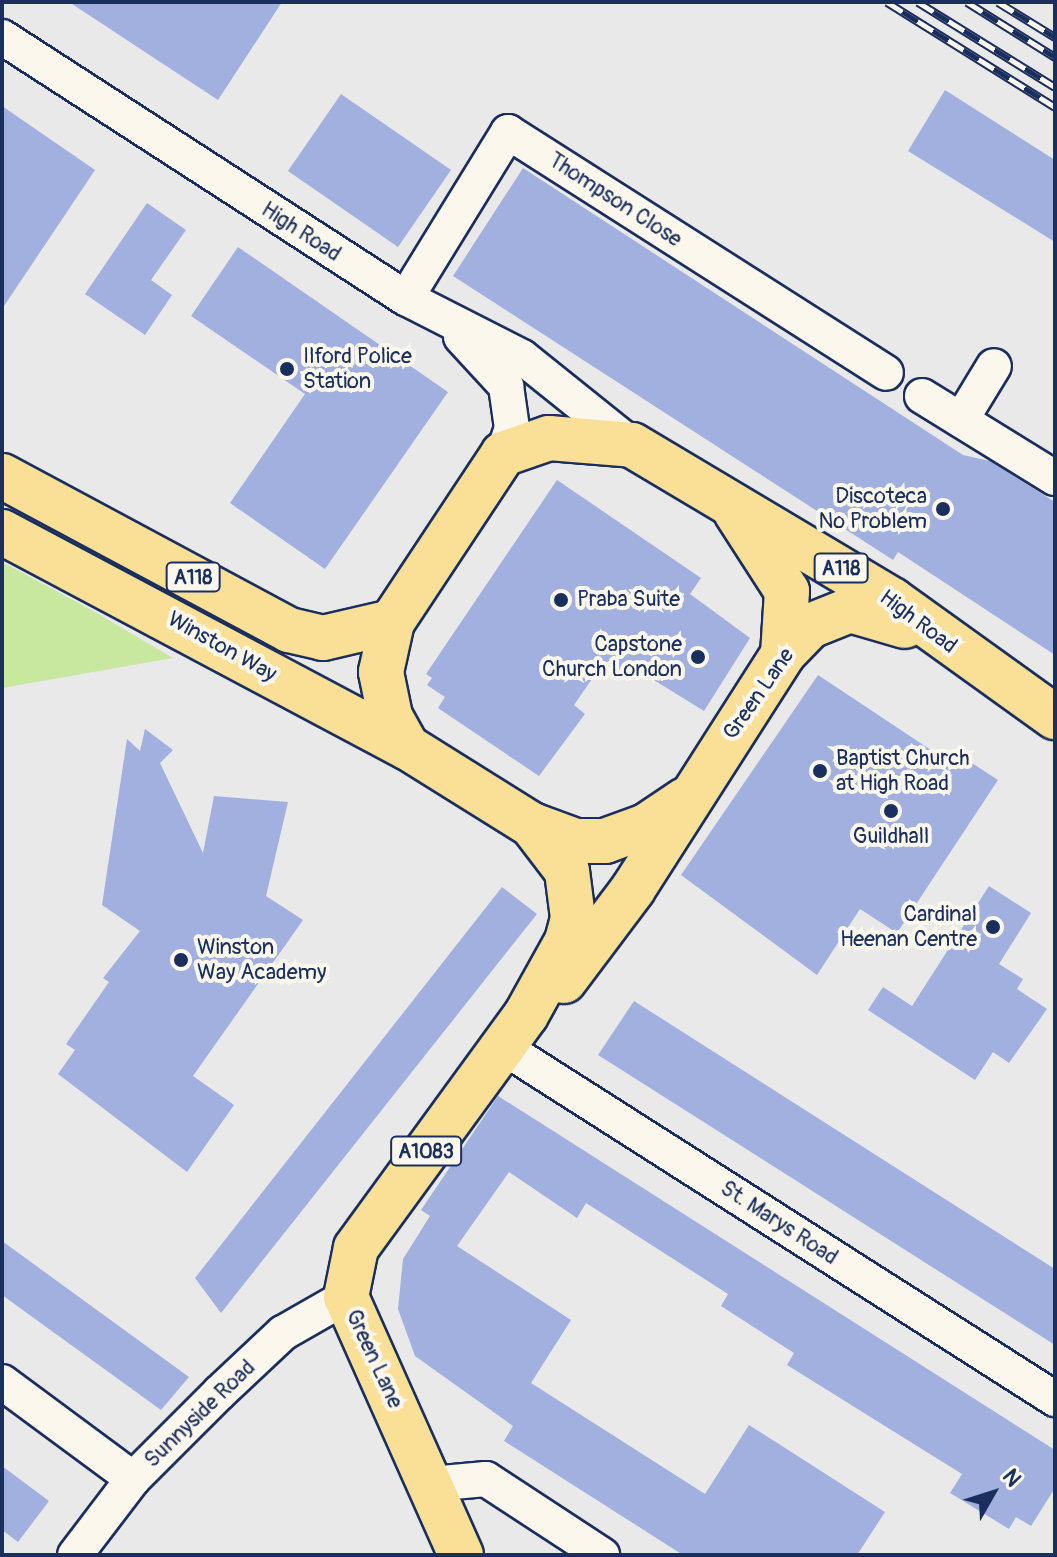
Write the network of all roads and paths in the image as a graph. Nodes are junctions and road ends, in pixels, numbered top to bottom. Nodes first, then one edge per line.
1 (2, 37) edge
2 (406, 298) junction
3 (450, 325) junction
4 (994, 366) dead end
5 (886, 373) dead end
6 (922, 396) dead end
7 (961, 420) junction
8 (632, 445) junction
9 (503, 454) junction
10 (2, 476) edge
11 (1055, 478) edge
12 (734, 510) junction
13 (2, 532) edge
14 (392, 622) junction
15 (940, 640) junction
16 (783, 654) junction
17 (1055, 717) edge
18 (423, 757) junction
19 (685, 800) junction
20 (532, 825) junction
21 (514, 1031) junction
22 (346, 1297) junction
23 (2, 1382) edge
24 (1055, 1399) edge
25 (133, 1479) junction
26 (431, 1484) junction
27 (75, 1555) edge
28 (461, 1555) edge
29 (602, 1555) edge

1 - 2 street, High Road
2 - 3 street, High Road
2 - 5 street, Thompson Close
3 - 8 street, High Road
3 - 9 street, High Road
4 - 7 street
6 - 7 street
7 - 11 street
8 - 9 main road, A118
8 - 12 main road, High Road / A118
9 - 14 main road
10 - 14 main road, Winston Way / A118
12 - 15 main road, High Road / A118
12 - 16 main road, High Road / A118
13 - 18 main road, Winston Way / A118
14 - 18 main road
15 - 16 main road, Green Lane / A118
15 - 17 main road, High Road / A118
16 - 19 main road, Green Lane / A118
18 - 20 main road, Green Lane / A118
19 - 20 main road, Green Lane / A118
19 - 21 main road, Green Lane / A1083
20 - 21 main road, Green Lane / A1083
21 - 22 main road, Green Lane / A1083
21 - 24 street, St. Marys Road
22 - 25 street, Sunnyside Road
22 - 26 main road, Green Lane
23 - 25 street
25 - 27 street, Sunnyside Road
26 - 28 main road, Green Lane
26 - 29 street

